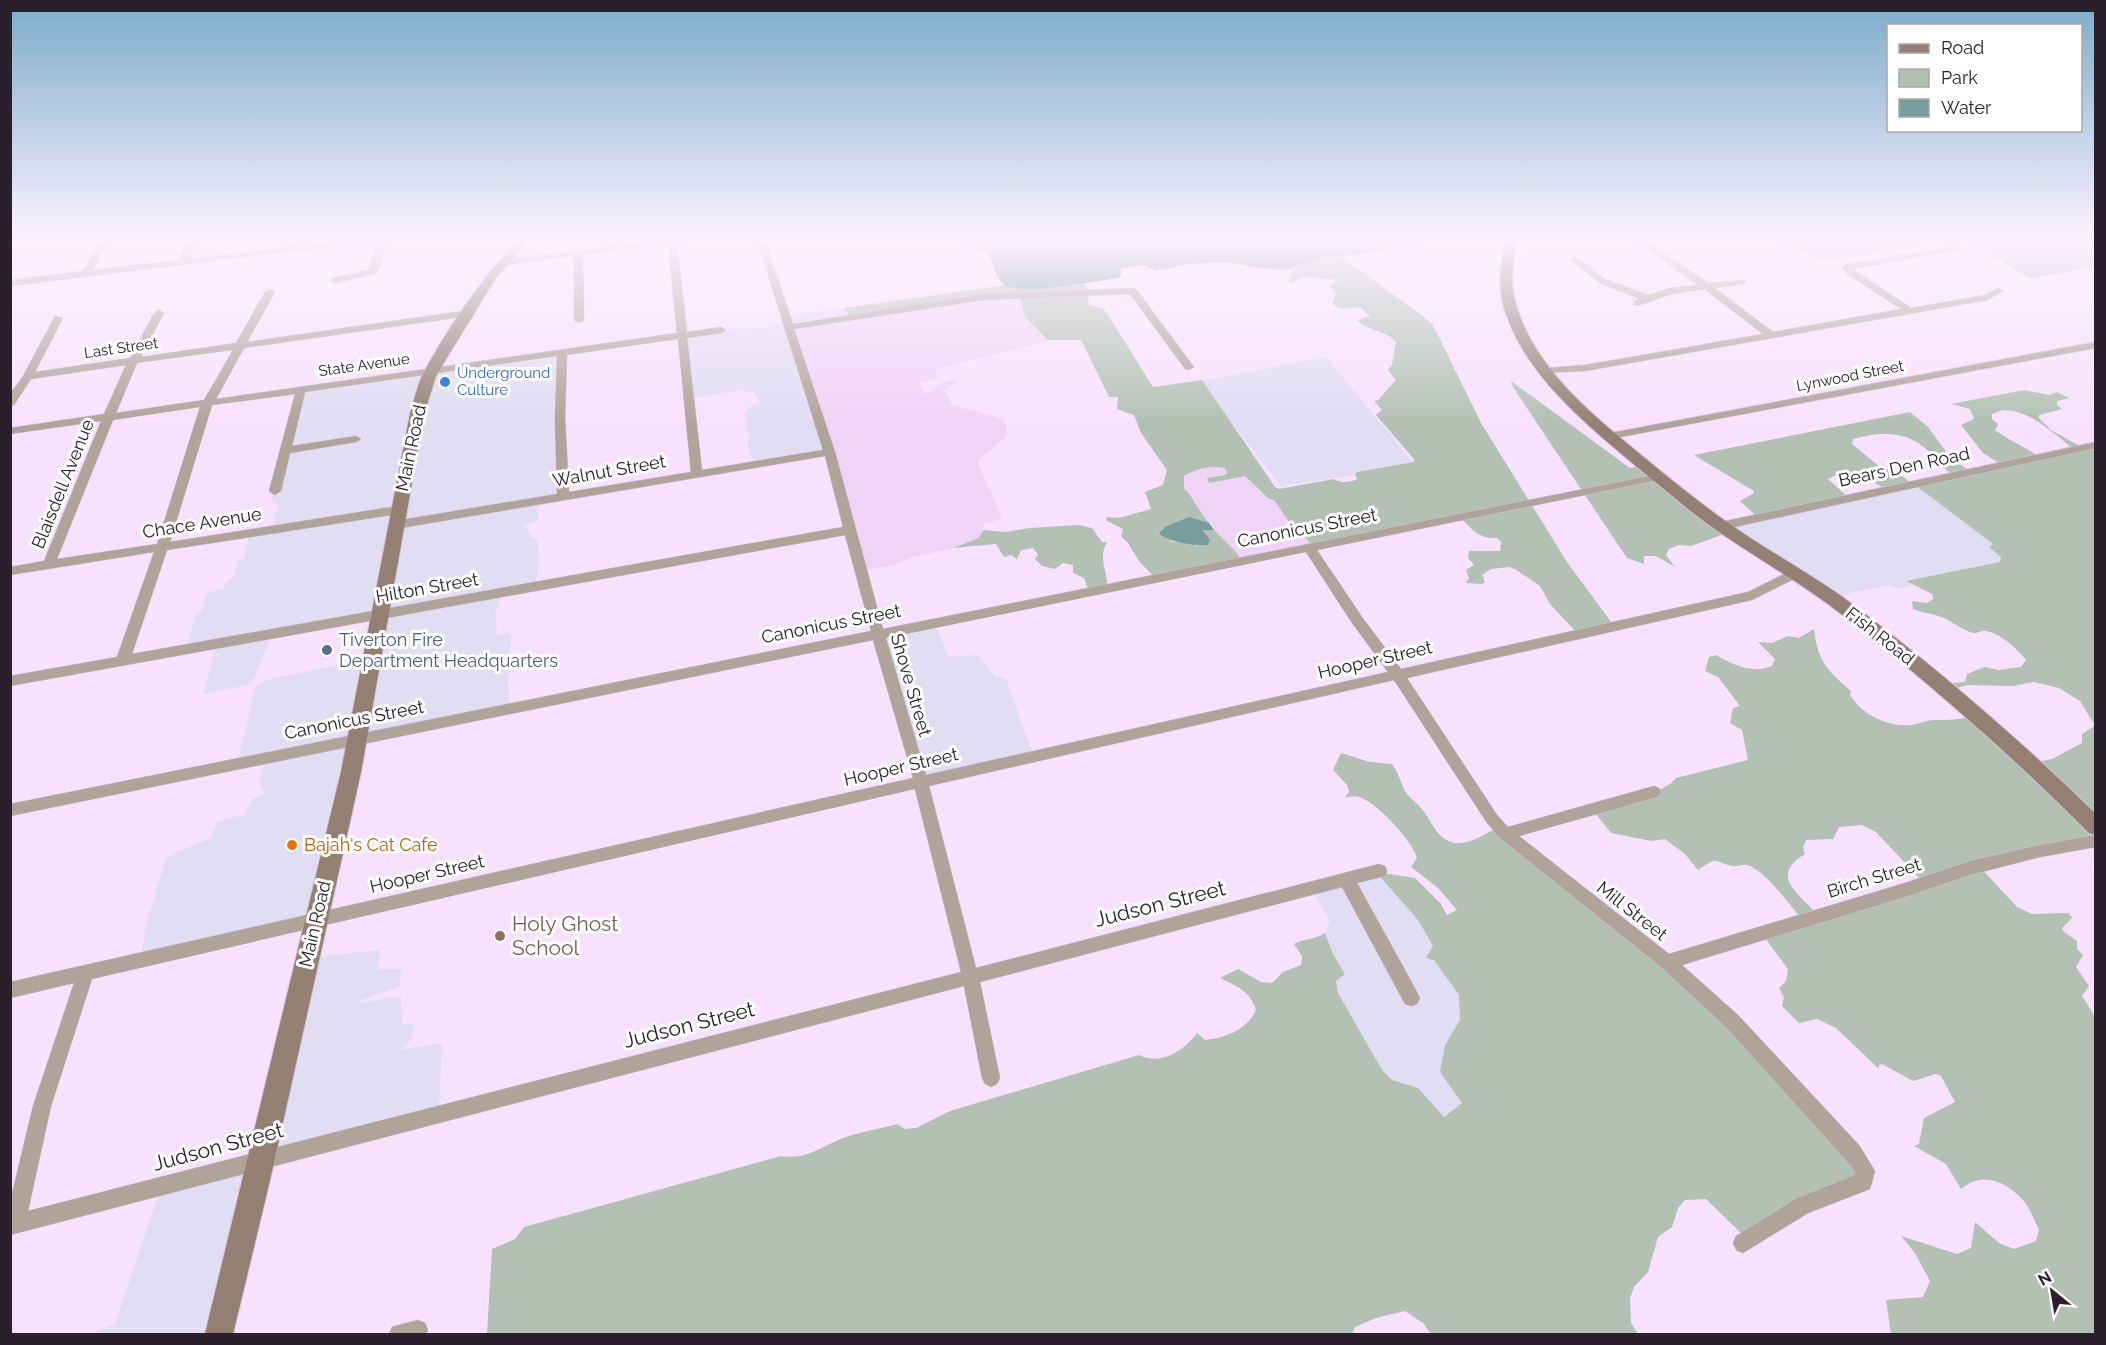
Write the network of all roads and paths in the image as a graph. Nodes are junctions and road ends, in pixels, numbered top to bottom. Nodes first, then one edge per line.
1 (266, 300) edge
2 (477, 300) edge
3 (579, 300) edge
4 (678, 300) edge
5 (780, 300) edge
6 (966, 300) edge
7 (1139, 300) edge
8 (1509, 300) edge
9 (1643, 300) edge
10 (1724, 300) edge
11 (1893, 300) edge
12 (1973, 300) edge
13 (1637, 303) dead end
14 (1910, 311) junction
15 (159, 313) dead end
16 (468, 313) junction
17 (58, 318) dead end
18 (579, 320) dead end
19 (789, 327) junction
20 (721, 330) dead end
21 (1771, 335) junction
22 (681, 336) junction
23 (241, 345) junction
24 (2096, 345) edge
25 (562, 353) junction
26 (135, 362) junction
27 (1189, 367) dead end
28 (432, 370) junction
29 (1546, 371) junction
30 (28, 376) junction
31 (302, 389) junction
32 (210, 402) junction
33 (10, 403) edge
34 (110, 417) junction
35 (10, 431) edge
36 (1610, 436) junction
37 (356, 439) dead end
38 (2096, 445) edge
39 (286, 450) junction
40 (828, 452) junction
41 (1653, 472) junction
42 (698, 474) junction
43 (275, 491) dead end
44 (563, 497) junction
45 (397, 518) junction
46 (1720, 526) junction
47 (850, 530) junction
48 (162, 548) junction
49 (1309, 548) junction
50 (49, 565) junction
51 (10, 571) edge
52 (1796, 573) junction
53 (382, 614) junction
54 (878, 634) junction
55 (123, 660) junction
56 (1397, 674) junction
57 (10, 681) edge
58 (358, 739) junction
59 (921, 783) junction
60 (1654, 792) dead end
61 (10, 810) edge
62 (2096, 827) edge
63 (1505, 834) junction
64 (2096, 841) edge
65 (1379, 871) dead end
66 (1346, 879) junction
67 (317, 919) junction
68 (1667, 962) junction
69 (86, 972) junction
70 (970, 976) junction
71 (10, 990) edge
72 (1411, 998) dead end
73 (991, 1078) dead end
74 (262, 1158) junction
75 (13, 1224) edge
76 (1743, 1243) dead end
77 (219, 1335) edge

1 - 23 street
2 - 16 main road, Main Road
3 - 18 street
4 - 22 street
5 - 19 street, Shove Street
6 - 19 street
7 - 27 street
8 - 29 main road, Fish Road
9 - 13 street
10 - 21 street
11 - 14 street
12 - 14 street
14 - 21 street
15 - 26 street, Blaisdell Avenue
16 - 23 street, Last Street
16 - 28 main road, Main Road
17 - 30 street
19 - 40 street, Shove Street
20 - 22 street, State Avenue
21 - 29 street
22 - 25 street, State Avenue
22 - 42 street
23 - 26 street, Last Street
23 - 32 street
24 - 36 street, Lynwood Street
25 - 28 street, State Avenue
25 - 44 street
26 - 30 street, Last Street
26 - 34 street, Blaisdell Avenue
28 - 31 street, State Avenue
28 - 45 main road, Main Road
29 - 36 main road, Fish Road
30 - 33 street
31 - 32 street, State Avenue
31 - 39 street
32 - 34 street, State Avenue
32 - 48 street
34 - 35 street, State Avenue
34 - 50 street, Blaisdell Avenue
36 - 41 main road, Fish Road
37 - 39 street
38 - 46 street, Bears Den Road
39 - 43 street
40 - 42 street, Walnut Street
40 - 47 street, Shove Street
41 - 46 main road, Fish Road
41 - 49 street, Canonicus Street
42 - 44 street, Walnut Street
44 - 45 street, Walnut Street
45 - 48 street, Chace Avenue
45 - 53 main road, Main Road
46 - 52 main road, Fish Road
47 - 53 street, Hilton Street
47 - 54 street, Shove Street
48 - 50 street, Chace Avenue
48 - 55 street
49 - 54 street, Canonicus Street
49 - 56 street, Mill Street
50 - 51 street, Chace Avenue
52 - 56 street, Hooper Street
52 - 62 main road, Fish Road
53 - 55 street, Hilton Street
53 - 58 main road, Main Road
54 - 58 street, Canonicus Street
54 - 59 street, Shove Street
55 - 57 street, Hilton Street
56 - 59 street, Hooper Street
56 - 63 street, Mill Street
58 - 61 street, Canonicus Street
58 - 67 main road, Main Road
59 - 67 street, Hooper Street
59 - 70 street, Shove Street
60 - 63 street
63 - 68 street, Mill Street
64 - 68 street, Birch Street
65 - 66 street, Judson Street
66 - 70 street, Judson Street
66 - 72 street
67 - 69 street, Hooper Street
67 - 74 main road, Main Road
68 - 76 street, Mill Street
69 - 71 street, Hooper Street
69 - 75 street
70 - 73 street, Shove Street
70 - 74 street, Judson Street
74 - 75 street, Judson Street
74 - 77 main road, Main Road

